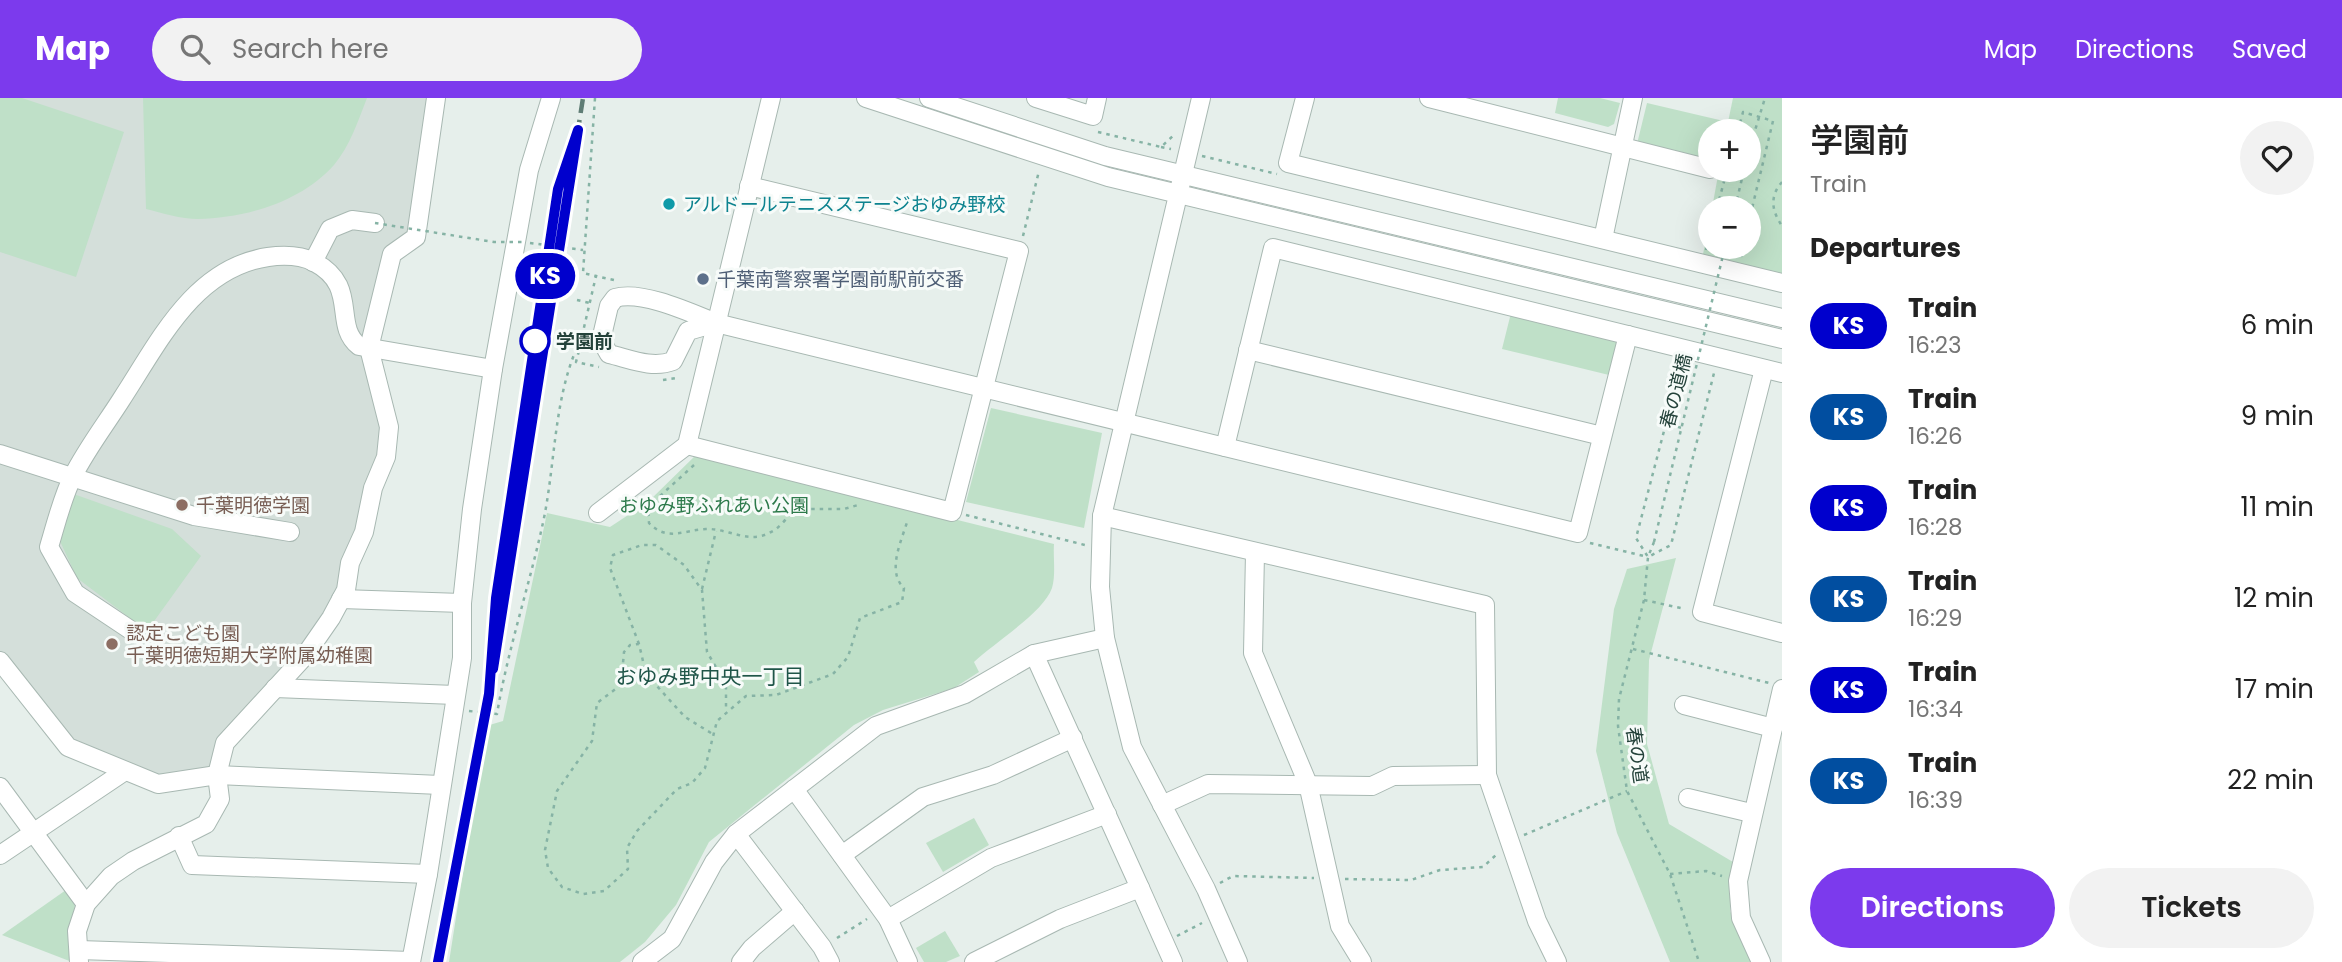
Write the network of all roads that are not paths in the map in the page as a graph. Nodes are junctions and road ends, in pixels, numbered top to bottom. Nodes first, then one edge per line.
1 (436, 98) edge
2 (551, 98) edge
3 (771, 98) edge
4 (866, 98) edge
5 (929, 98) edge
6 (1037, 98) edge
7 (1097, 98) edge
8 (1201, 98) edge
9 (1305, 98) edge
10 (1429, 98) edge
11 (1633, 98) edge
12 (1622, 148) junction
13 (1698, 166) edge
14 (1182, 173) junction
15 (749, 186) junction
16 (1176, 194) junction
17 (375, 223) road end
18 (1603, 239) junction
19 (313, 262) junction
20 (1782, 283) edge
21 (1782, 318) edge
22 (716, 323) junction
23 (1628, 335) junction
24 (1782, 340) edge
25 (369, 348) junction
26 (1248, 350) junction
27 (493, 369) junction
28 (1764, 369) junction
29 (1782, 373) edge
30 (984, 389) junction
31 (1124, 423) junction
32 (1602, 436) junction
33 (687, 445) junction
34 (1225, 447) junction
35 (0, 454) edge
36 (72, 477) junction
37 (598, 513) dead end
38 (1102, 516) junction
39 (290, 532) dead end
40 (1255, 553) junction
41 (341, 599) junction
42 (462, 603) junction
43 (135, 633) dead end
44 (1782, 633) edge
45 (1105, 638) junction
46 (1034, 654) junction
47 (0, 661) edge
48 (1776, 686) edge
49 (275, 688) junction
50 (459, 703) junction
51 (1684, 705) dead end
52 (1773, 728) junction
53 (1073, 738) junction
54 (1775, 749) edge
55 (125, 771) junction
56 (216, 775) junction
57 (1487, 775) junction
58 (1308, 784) junction
59 (440, 785) junction
60 (0, 787) edge
61 (794, 789) junction
62 (1688, 798) dead end
63 (1162, 805) junction
64 (1751, 813) junction
65 (1107, 814) junction
66 (32, 832) junction
67 (736, 834) junction
68 (179, 836) junction
69 (0, 855) edge
70 (842, 855) junction
71 (428, 874) junction
72 (1140, 888) junction
73 (86, 904) junction
74 (795, 911) junction
75 (885, 915) junction
76 (826, 954) edge
77 (79, 956) edge
78 (411, 961) edge
79 (642, 962) edge
80 (741, 962) edge
81 (908, 962) edge
82 (974, 962) edge
83 (1173, 962) edge
84 (1238, 962) edge
85 (1362, 962) edge
86 (1557, 962) edge
87 (1761, 962) edge

1 - 25 street
2 - 27 street
3 - 15 street
4 - 16 street
5 - 14 street
6 - 7 street
8 - 14 street
9 - 18 street
10 - 12 street
11 - 12 street
12 - 13 street
12 - 18 street
14 - 16 street
14 - 21 street
15 - 22 street
15 - 30 street
16 - 24 street
16 - 31 street
17 - 19 street
18 - 20 street
19 - 25 street
19 - 36 street
22 - 22 street
22 - 30 street
22 - 33 street
23 - 26 street
23 - 28 street
23 - 32 street
25 - 27 street
25 - 41 street
26 - 32 street
26 - 34 street
27 - 42 street
28 - 29 street
28 - 44 street
30 - 31 street
30 - 33 street
31 - 34 street
31 - 38 street
32 - 34 street
33 - 37 street
35 - 36 street
36 - 39 street
36 - 43 street
38 - 40 street
38 - 45 street
40 - 57 street
40 - 58 street
41 - 42 street
41 - 49 street
42 - 50 street
45 - 46 street
45 - 63 street
46 - 53 street
46 - 61 street
47 - 55 street
48 - 52 street
49 - 50 street
49 - 56 street
50 - 59 street
51 - 52 street
52 - 54 street
53 - 65 street
53 - 70 street
54 - 64 street
55 - 56 street
55 - 66 street
56 - 59 street
56 - 68 street
57 - 58 street
57 - 86 street
58 - 63 street
58 - 85 street
59 - 71 street
60 - 66 street
61 - 67 street
61 - 70 street
62 - 64 street
63 - 84 street
64 - 87 street
65 - 72 street
65 - 75 street
66 - 69 street
66 - 73 street
67 - 74 street
67 - 79 street
68 - 71 street
68 - 73 street
70 - 75 street
71 - 78 street
72 - 82 street
72 - 83 street
73 - 77 street
74 - 76 street
74 - 80 street
75 - 81 street
77 - 78 street

